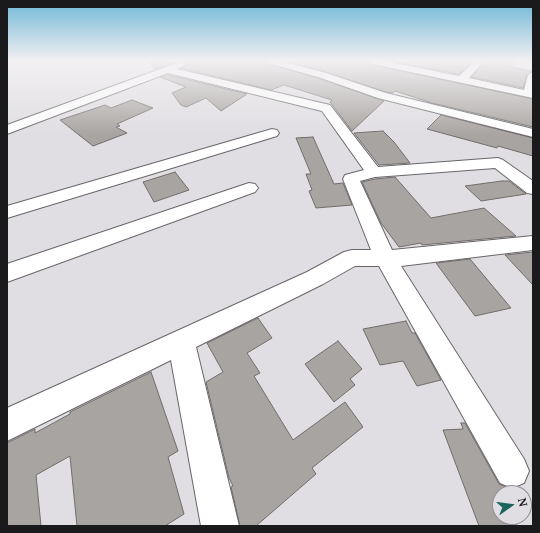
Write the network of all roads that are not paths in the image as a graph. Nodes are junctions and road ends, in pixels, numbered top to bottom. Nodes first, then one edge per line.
1 (126, 86) edge
2 (232, 86) edge
3 (353, 86) edge
4 (494, 86) edge
5 (295, 89) dead end
6 (531, 94) edge
7 (273, 96) junction
8 (7, 116) edge
9 (25, 124) junction
10 (7, 130) edge
11 (272, 133) dead end
12 (533, 133) edge
13 (374, 172) junction
14 (249, 188) dead end
15 (533, 189) edge
16 (7, 212) edge
17 (533, 243) edge
18 (385, 258) junction
19 (7, 273) edge
20 (181, 341) junction
21 (7, 424) edge
22 (512, 471) dead end
23 (220, 526) edge

1 - 9 street
2 - 7 street
3 - 12 street
4 - 6 street
5 - 7 street
7 - 13 street
8 - 9 street
9 - 10 street
11 - 16 street
13 - 15 street
13 - 18 street
14 - 19 street
17 - 18 street
18 - 20 street
18 - 22 street
20 - 21 street
20 - 23 street

